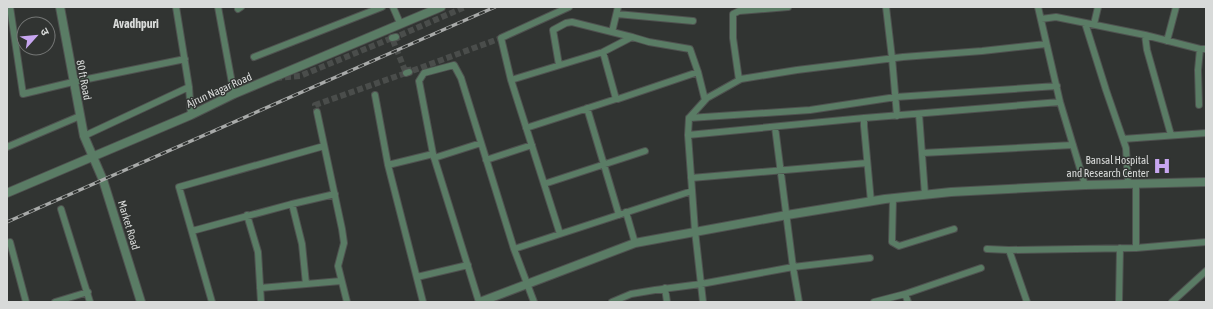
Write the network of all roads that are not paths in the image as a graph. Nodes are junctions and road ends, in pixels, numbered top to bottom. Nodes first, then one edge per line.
1 (10, 7) edge
2 (60, 7) edge
3 (176, 7) edge
4 (218, 7) edge
5 (382, 7) edge
6 (393, 7) edge
7 (441, 7) edge
8 (569, 7) edge
9 (618, 7) edge
10 (783, 7) edge
11 (788, 7) edge
12 (886, 7) edge
13 (1038, 7) edge
14 (1098, 7) edge
15 (1176, 7) edge
16 (616, 14) junction
17 (1041, 19) junction
18 (693, 21) dead end
19 (1085, 23) junction
20 (400, 24) junction
21 (1094, 24) junction
22 (612, 32) junction
23 (1145, 35) junction
24 (632, 37) junction
25 (1167, 41) junction
26 (1046, 44) junction
27 (1203, 49) edge
28 (603, 52) junction
29 (254, 57) dead end
30 (892, 58) junction
31 (184, 59) junction
32 (559, 65) junction
33 (698, 72) junction
34 (511, 80) junction
35 (739, 80) junction
36 (73, 82) junction
37 (1057, 86) junction
38 (189, 87) junction
39 (234, 94) junction
40 (376, 95) dead end
41 (896, 98) junction
42 (616, 99) junction
43 (705, 100) junction
44 (1060, 102) junction
45 (1199, 105) dead end
46 (587, 108) junction
47 (317, 112) dead end
48 (919, 114) junction
49 (191, 115) junction
50 (80, 116) junction
51 (897, 116) junction
52 (689, 118) junction
53 (864, 118) junction
54 (775, 127) junction
55 (526, 128) junction
56 (1206, 133) edge
57 (688, 135) junction
58 (1171, 135) junction
59 (84, 136) junction
60 (1123, 139) junction
61 (480, 143) junction
62 (532, 145) junction
63 (1073, 145) junction
64 (324, 146) junction
65 (7, 147) edge
66 (645, 151) dead end
67 (922, 153) junction
68 (92, 156) junction
69 (433, 156) junction
70 (486, 160) junction
71 (867, 163) junction
72 (603, 164) junction
73 (388, 165) junction
74 (781, 170) junction
75 (691, 178) junction
76 (1206, 182) edge
77 (544, 184) junction
78 (1132, 184) junction
79 (1085, 185) junction
80 (692, 191) junction
81 (7, 193) edge
82 (334, 194) junction
83 (925, 195) junction
84 (892, 198) junction
85 (871, 202) junction
86 (292, 204) junction
87 (61, 209) dead end
88 (626, 212) junction
89 (247, 215) junction
90 (619, 215) junction
91 (787, 215) junction
92 (954, 229) dead end
93 (192, 231) junction
94 (696, 231) junction
95 (560, 234) junction
96 (1206, 242) edge
97 (7, 243) edge
98 (635, 243) junction
99 (987, 248) dead end
100 (1120, 248) junction
101 (1136, 248) junction
102 (514, 249) junction
103 (1009, 250) junction
104 (870, 258) dead end
105 (468, 265) junction
106 (793, 267) junction
107 (981, 268) dead end
108 (1206, 271) edge
109 (417, 277) junction
110 (341, 281) junction
111 (527, 283) junction
112 (306, 284) junction
113 (701, 284) junction
114 (260, 288) junction
115 (665, 288) junction
116 (88, 292) junction
117 (905, 294) junction
118 (26, 302) edge
119 (55, 302) edge
120 (90, 302) edge
121 (141, 302) edge
122 (212, 302) edge
123 (261, 302) edge
124 (347, 302) edge
125 (424, 302) edge
126 (480, 302) edge
127 (534, 302) edge
128 (612, 302) edge
129 (667, 302) edge
130 (703, 302) edge
131 (800, 302) edge
132 (874, 302) edge
133 (908, 302) edge
134 (1027, 302) edge
135 (1120, 302) edge
136 (1172, 302) edge

1 - 36 street
2 - 36 street, 80 ft Road
3 - 31 street
4 - 39 street
5 - 29 street
6 - 20 street
7 - 20 street, Ajrun Nagar Road
8 - 34 street
9 - 16 street
10 - 11 street
10 - 35 street
12 - 30 street
13 - 17 street
14 - 21 street
15 - 25 street
16 - 18 street
16 - 22 street
17 - 19 street
17 - 26 street
19 - 21 street
19 - 60 street
20 - 39 street, Ajrun Nagar Road
21 - 23 street
22 - 24 street
22 - 32 street
23 - 25 street
23 - 58 street
24 - 28 street
24 - 33 street
25 - 27 street
26 - 30 street
26 - 37 street
27 - 45 street
28 - 32 street
28 - 42 street
30 - 35 street
30 - 41 street
31 - 36 street
31 - 38 street
32 - 34 street
33 - 42 street
33 - 43 street
34 - 55 street
35 - 43 street
36 - 50 street, 80 ft Road
37 - 41 street
37 - 44 street
38 - 49 street
38 - 59 street
39 - 49 street, Ajrun Nagar Road
40 - 73 street
41 - 51 street
41 - 52 street
42 - 46 street
43 - 52 street
44 - 48 street
44 - 63 street
46 - 55 street
46 - 72 street
47 - 64 street
48 - 51 street
48 - 67 street
49 - 68 street, Ajrun Nagar Road
50 - 59 street, 80 ft Road
50 - 65 street
51 - 53 street
52 - 57 street
53 - 54 street
53 - 71 street
54 - 57 street
54 - 74 street
55 - 62 street
56 - 58 street
57 - 75 street
58 - 60 street
59 - 68 street, 80 ft Road
60 - 78 street
61 - 69 street
61 - 69 street
61 - 70 street
62 - 70 street
62 - 77 street
63 - 67 street
63 - 79 street
64 - 82 street
64 - 93 street
66 - 72 street
67 - 83 street
68 - 81 street, Ajrun Nagar Road
68 - 121 street, Market Road
69 - 73 street
69 - 105 street
70 - 102 street
71 - 74 street
71 - 85 street
72 - 77 street
72 - 90 street
73 - 109 street
74 - 75 street
74 - 91 street
75 - 80 street
76 - 78 street
77 - 95 street
78 - 79 street
78 - 101 street
79 - 83 street
80 - 88 street
80 - 94 street
82 - 86 street
82 - 110 street
83 - 84 street
84 - 85 street
84 - 92 street
85 - 91 street
86 - 89 street
86 - 112 street
87 - 116 street
88 - 90 street
88 - 98 street
89 - 93 street
89 - 114 street
90 - 95 street
91 - 94 street
91 - 106 street
93 - 122 street
94 - 98 street
94 - 113 street
95 - 102 street
96 - 101 street
97 - 118 street
98 - 111 street
99 - 103 street
100 - 101 street
100 - 103 street
100 - 135 street
102 - 111 street
103 - 134 street
104 - 106 street
105 - 109 street
105 - 126 street
106 - 113 street
106 - 131 street
107 - 117 street
108 - 136 street
109 - 125 street
110 - 112 street
110 - 124 street
111 - 126 street
111 - 127 street
112 - 114 street
113 - 115 street
113 - 130 street
114 - 123 street
115 - 128 street
115 - 129 street
116 - 119 street
116 - 120 street
117 - 132 street
117 - 133 street

